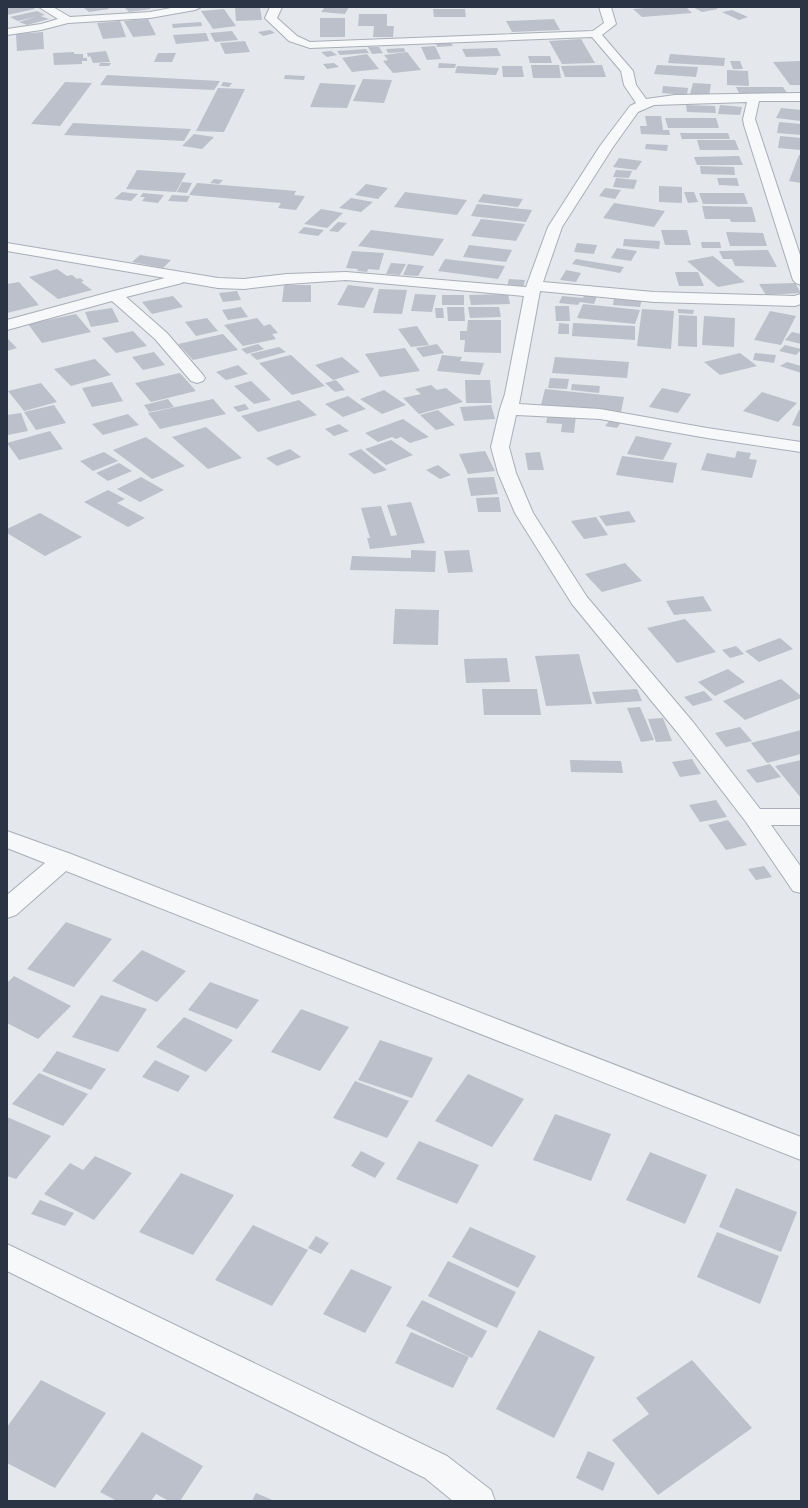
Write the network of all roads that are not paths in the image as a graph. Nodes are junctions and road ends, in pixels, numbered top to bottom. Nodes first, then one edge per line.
1 (45, 7) edge
2 (191, 7) edge
3 (276, 7) edge
4 (605, 7) edge
5 (68, 20) junction
6 (7, 32) edge
7 (596, 34) junction
8 (801, 97) edge
9 (754, 98) junction
10 (643, 104) junction
11 (7, 247) edge
12 (186, 278) junction
13 (801, 280) edge
14 (534, 289) junction
15 (115, 295) junction
16 (801, 298) edge
17 (7, 325) edge
18 (197, 378) dead end
19 (508, 409) junction
20 (801, 447) edge
21 (754, 817) junction
22 (801, 817) edge
23 (7, 839) edge
24 (63, 860) junction
25 (801, 885) edge
26 (7, 909) edge
27 (801, 1149) edge
28 (7, 1257) edge
29 (479, 1501) edge

1 - 5 street
2 - 5 street
3 - 7 street
4 - 7 street
5 - 6 street
7 - 10 street
8 - 9 street
9 - 10 street
9 - 13 street
10 - 14 street
11 - 12 street
12 - 14 street
12 - 15 street
14 - 16 street
14 - 19 street
15 - 17 street
15 - 18 street
19 - 20 street
19 - 21 street
21 - 22 street
21 - 25 street
23 - 24 street
24 - 26 street
24 - 27 street
28 - 29 street

